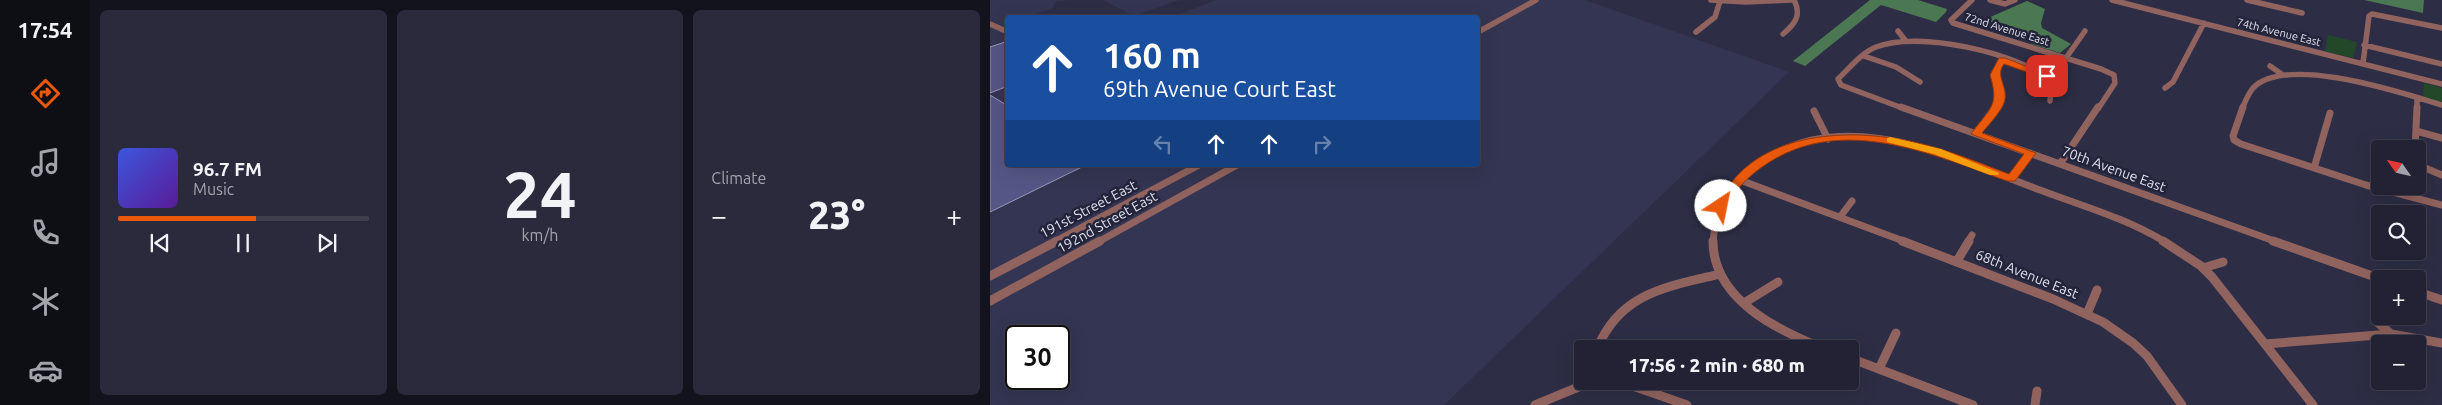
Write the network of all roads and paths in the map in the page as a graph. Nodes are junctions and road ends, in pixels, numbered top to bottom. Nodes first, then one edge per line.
1 (1536, 0) edge
2 (1711, 0) edge
3 (1793, 0) edge
4 (1972, 0) edge
5 (1990, 0) edge
6 (2015, 0) edge
7 (2112, 0) edge
8 (2247, 0) edge
9 (1720, 1) edge
10 (2302, 13) dead end
11 (2204, 23) junction
12 (990, 24) edge
13 (2442, 28) edge
14 (1005, 31) edge
15 (1480, 31) edge
16 (1898, 31) dead end
17 (1696, 32) dead end
18 (2085, 32) dead end
19 (1783, 34) dead end
20 (1905, 40) junction
21 (2364, 45) junction
22 (1864, 56) junction
23 (2066, 58) junction
24 (2002, 60) junction
25 (2363, 63) junction
26 (2442, 64) edge
27 (2270, 66) dead end
28 (2283, 75) junction
29 (1920, 82) dead end
30 (2442, 84) edge
31 (2165, 88) dead end
32 (2417, 98) junction
33 (2050, 101) dead end
34 (2442, 105) edge
35 (1814, 111) dead end
36 (2330, 114) dead end
37 (2416, 131) junction
38 (1976, 134) junction
39 (2442, 138) edge
40 (1828, 139) junction
41 (2416, 140) edge
42 (2030, 153) junction
43 (2060, 164) junction
44 (1195, 167) edge
45 (1233, 167) edge
46 (2314, 168) junction
47 (2426, 169) edge
48 (2442, 175) edge
49 (2011, 179) junction
50 (1740, 180) junction
51 (1852, 201) dead end
52 (2442, 205) edge
53 (1840, 217) junction
54 (1972, 236) dead end
55 (1957, 261) junction
56 (2223, 262) dead end
57 (2203, 268) junction
58 (1720, 274) junction
59 (2371, 275) edge
60 (990, 276) edge
61 (1778, 282) dead end
62 (2096, 290) dead end
63 (2426, 295) edge
64 (2442, 300) edge
65 (990, 301) edge
66 (1744, 303) junction
67 (2087, 314) junction
68 (2381, 325) edge
69 (1896, 333) dead end
70 (2391, 334) junction
71 (1602, 340) edge
72 (1804, 340) edge
73 (2442, 343) edge
74 (2265, 344) junction
75 (1859, 361) edge
76 (1879, 369) junction
77 (1574, 388) edge
78 (1648, 390) edge
79 (2037, 391) dead end
80 (1536, 405) edge
81 (1687, 405) edge
82 (1973, 405) edge
83 (2034, 405) edge
84 (2182, 405) edge
85 (2313, 405) edge

1 - 15 street
2 - 9 street
3 - 9 street
3 - 19 street
4 - 23 street, 72nd Avenue East
5 - 6 street
7 - 11 street, 74th Avenue East
8 - 10 street
9 - 17 street
11 - 25 street, 74th Avenue East
11 - 31 street
12 - 14 street
13 - 21 street
16 - 20 street
18 - 23 street
20 - 22 street
20 - 24 street
21 - 25 street
21 - 26 street
22 - 29 street
22 - 38 street, 70th Avenue East
23 - 43 street, 72nd Avenue East
24 - 33 street
24 - 38 street
25 - 30 street, 74th Avenue East
27 - 28 street
28 - 32 street
28 - 46 street
32 - 34 street
32 - 37 street
35 - 40 street
36 - 46 street
37 - 39 street
37 - 41 street
38 - 42 street, 70th Avenue East
40 - 49 street
40 - 50 street
42 - 43 street, 70th Avenue East
42 - 49 street
43 - 59 street, 70th Avenue East
44 - 60 street, 191st Street East
45 - 65 street, 192nd Street East
46 - 52 street
47 - 48 street
49 - 57 street
50 - 53 street, 68th Avenue East
50 - 58 street
51 - 53 street
53 - 55 street, 68th Avenue East
54 - 55 street, 68th Avenue East
55 - 67 street, 68th Avenue East
56 - 57 street
57 - 74 street
58 - 66 street
58 - 71 street
61 - 66 street
62 - 67 street, 68th Avenue East
63 - 64 street
66 - 72 street
67 - 84 street, 68th Avenue East
68 - 70 street
69 - 76 street
70 - 73 street
70 - 74 street
74 - 85 street
75 - 76 street
76 - 82 street
77 - 80 street
78 - 81 street
79 - 83 street

